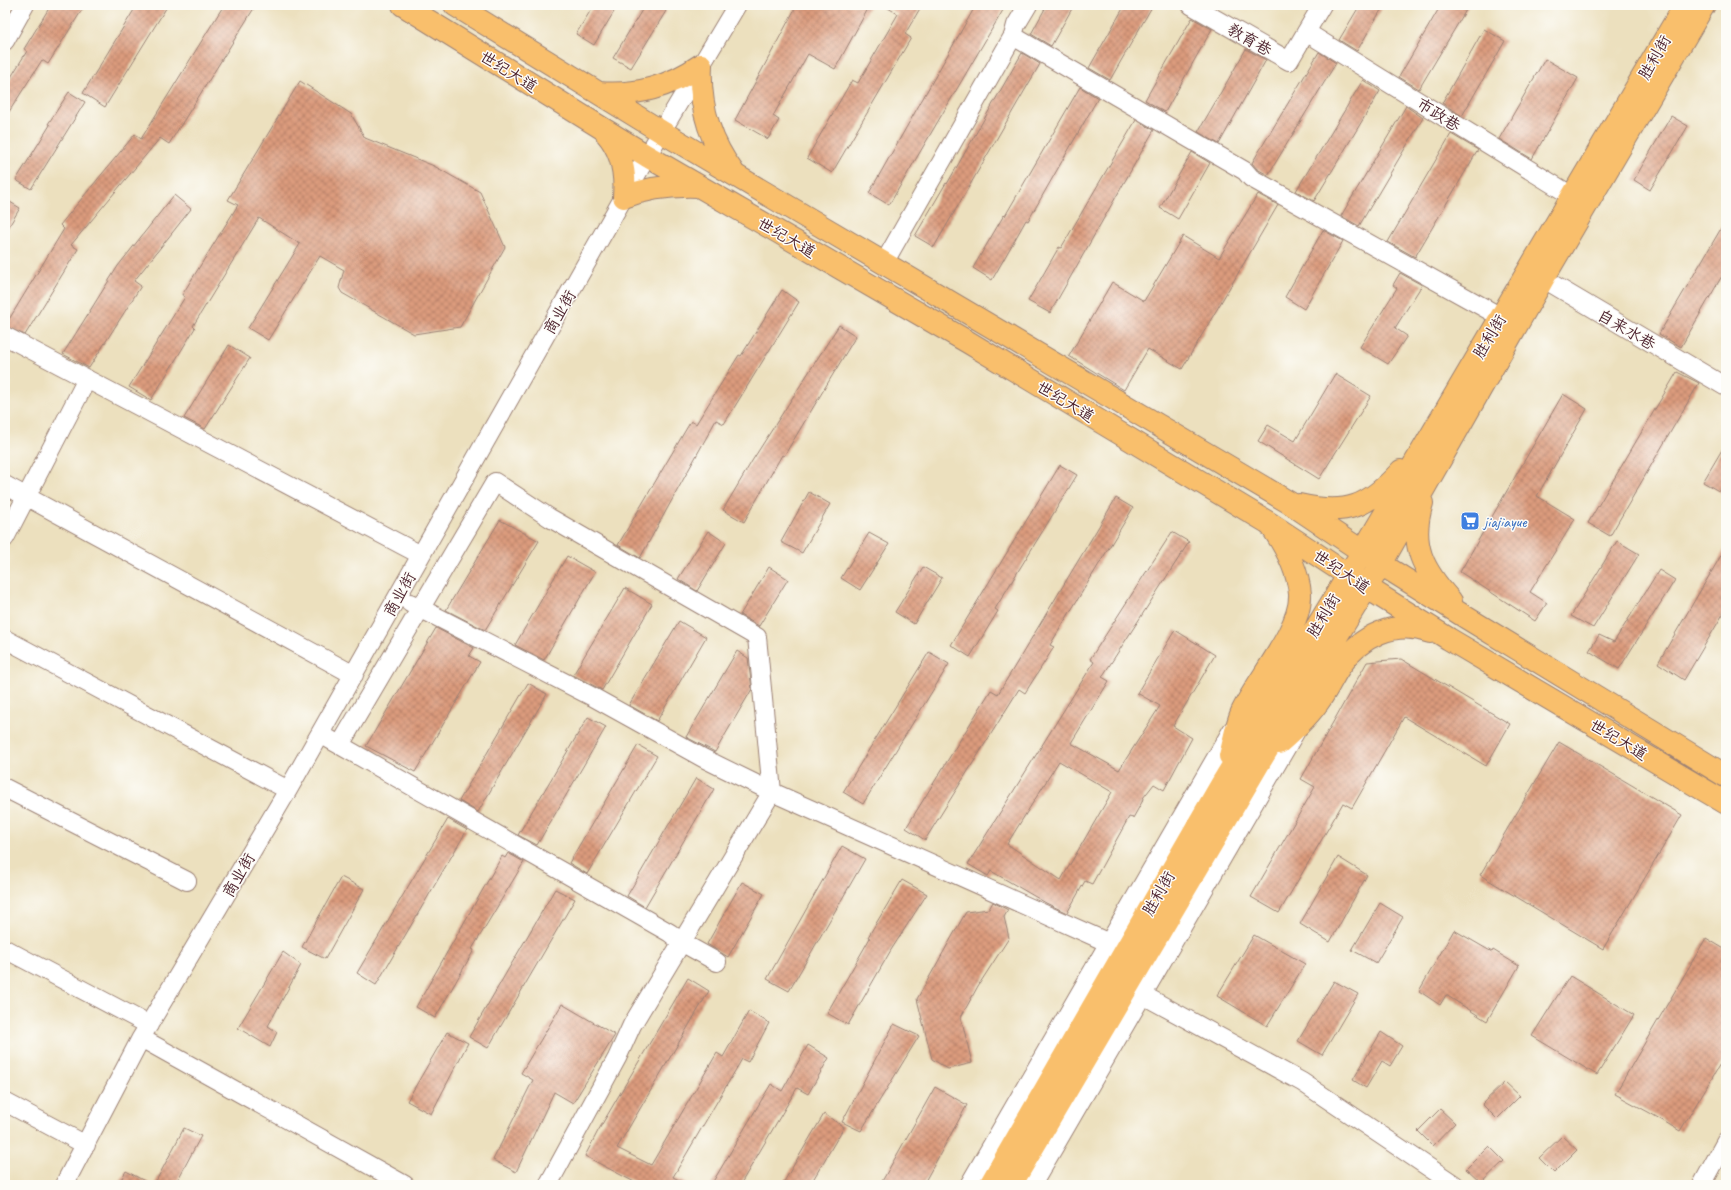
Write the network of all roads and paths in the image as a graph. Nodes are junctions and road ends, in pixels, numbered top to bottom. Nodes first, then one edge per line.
1 (25, 5) edge
2 (403, 5) edge
3 (454, 5) edge
4 (737, 5) edge
5 (1028, 5) edge
6 (1191, 5) edge
7 (1322, 5) edge
8 (1685, 5) edge
9 (1704, 5) edge
10 (1306, 32) junction
11 (1014, 36) junction
12 (5, 41) edge
13 (701, 65) junction
14 (598, 93) junction
15 (603, 129) junction
16 (647, 156) junction
17 (736, 176) junction
18 (698, 186) junction
19 (1572, 196) junction
20 (624, 197) junction
21 (884, 263) junction
22 (1536, 275) junction
23 (1501, 317) junction
24 (5, 336) edge
25 (87, 379) junction
26 (1726, 387) edge
27 (1435, 446) junction
28 (5, 485) edge
29 (27, 496) junction
30 (1290, 504) junction
31 (1269, 523) junction
32 (5, 538) edge
33 (1363, 551) junction
34 (421, 555) junction
35 (1381, 564) junction
36 (1348, 574) junction
37 (1366, 587) junction
38 (398, 596) junction
39 (1467, 618) junction
40 (5, 639) edge
41 (1449, 639) junction
42 (354, 675) junction
43 (1242, 712) junction
44 (1302, 723) junction
45 (320, 734) junction
46 (340, 745) junction
47 (1261, 760) junction
48 (1726, 776) edge
49 (1221, 785) junction
50 (5, 788) edge
51 (288, 790) junction
52 (772, 792) junction
53 (1726, 803) edge
54 (187, 881) dead end
55 (681, 942) junction
56 (1109, 943) junction
57 (5, 949) edge
58 (717, 962) dead end
59 (1143, 995) junction
60 (145, 1031) junction
61 (5, 1102) edge
62 (1726, 1141) edge
63 (86, 1145) junction
64 (64, 1185) edge
65 (405, 1185) edge
66 (548, 1185) edge
67 (969, 1185) edge
68 (990, 1185) edge
69 (1011, 1185) edge
70 (1032, 1185) edge
71 (1455, 1185) edge
72 (1702, 1185) edge

1 - 12 street
2 - 15 main road, 世纪大道
3 - 14 main road, 世纪大道
4 - 13 street, 商业街
5 - 11 street
6 - 10 street, 教育巷
7 - 10 street
8 - 19 main road, 胜利街
9 - 22 main road, 胜利街
10 - 19 street, 市政巷
11 - 21 street
11 - 23 street
13 - 14 main road
13 - 16 street, 商业街
13 - 17 main road
14 - 17 main road, 世纪大道
15 - 16 main road, 世纪大道
15 - 20 main road
16 - 18 main road, 世纪大道
16 - 20 street, 商业街
17 - 21 main road, 世纪大道
18 - 20 main road
18 - 31 main road, 世纪大道
19 - 22 main road, 胜利街
20 - 34 street, 商业街
21 - 30 main road, 世纪大道
22 - 23 main road, 胜利街
22 - 26 street, 自来水巷
22 - 27 main road, 胜利街
23 - 27 main road, 胜利街
24 - 25 street
25 - 29 street
25 - 34 street
27 - 30 main road
27 - 33 main road, 胜利街
27 - 35 main road, 胜利街
27 - 39 main road
28 - 29 street
29 - 32 street
29 - 42 street
30 - 33 main road, 世纪大道
31 - 36 main road, 世纪大道
31 - 43 main road
33 - 35 main road, 世纪大道
33 - 36 main road, 胜利街
34 - 38 street, 商业街
35 - 37 main road, 胜利街
35 - 39 main road, 世纪大道
36 - 37 main road, 世纪大道
36 - 49 main road, 胜利街
37 - 41 main road, 世纪大道
37 - 47 main road, 胜利街
38 - 42 street, 商业街
38 - 52 street
39 - 48 main road, 世纪大道
40 - 51 street
41 - 44 main road
41 - 53 main road, 世纪大道
42 - 45 street, 商业街
43 - 49 main road
43 - 56 street
44 - 47 main road
44 - 59 street
45 - 46 street
45 - 51 street, 商业街
46 - 52 street
46 - 55 street
47 - 69 main road, 胜利街
49 - 68 main road, 胜利街
50 - 54 street
51 - 60 street, 商业街
52 - 55 street
52 - 56 street
55 - 58 street
55 - 66 street
56 - 67 street
57 - 60 street
59 - 70 street
59 - 71 street
60 - 63 street, 商业街
60 - 65 street
61 - 63 street
62 - 72 street
63 - 64 street, 商业街

